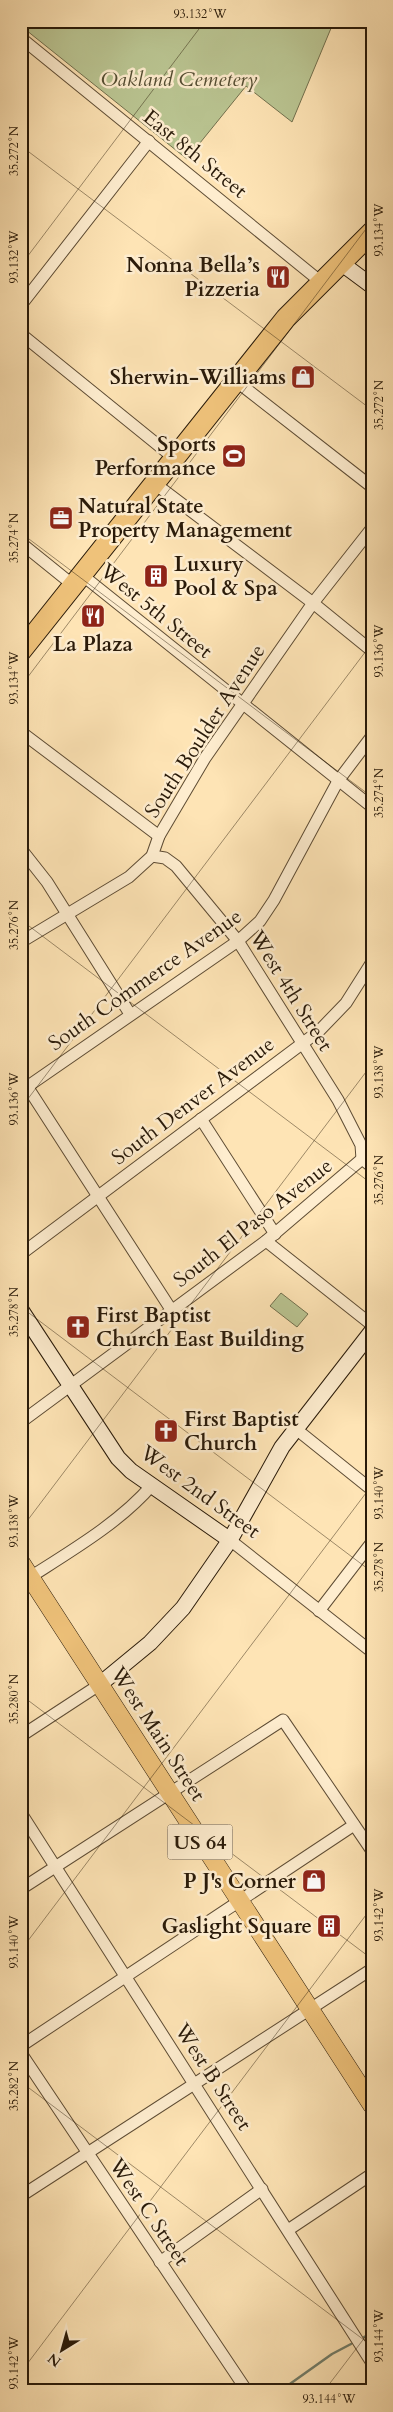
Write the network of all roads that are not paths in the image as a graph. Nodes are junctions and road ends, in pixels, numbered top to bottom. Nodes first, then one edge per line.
1 (22, 40) edge
2 (149, 141) junction
3 (372, 232) edge
4 (341, 263) junction
5 (321, 282) junction
6 (372, 286) edge
7 (21, 305) edge
8 (21, 334) edge
9 (236, 381) junction
10 (174, 458) junction
11 (154, 483) junction
12 (371, 484) edge
13 (372, 528) edge
14 (21, 543) edge
15 (78, 580) junction
16 (313, 603) junction
17 (21, 651) edge
18 (372, 651) edge
19 (243, 705) junction
20 (21, 732) edge
21 (372, 736) edge
22 (338, 781) junction
23 (372, 807) edge
24 (159, 836) junction
25 (21, 849) edge
26 (152, 856) junction
27 (68, 914) junction
28 (238, 941) junction
29 (21, 942) edge
30 (372, 962) edge
31 (130, 1014) junction
32 (302, 1043) junction
33 (23, 1085) edge
34 (200, 1119) junction
35 (362, 1159) junction
36 (372, 1166) edge
37 (98, 1196) junction
38 (270, 1238) junction
39 (21, 1254) edge
40 (21, 1310) edge
41 (172, 1310) junction
42 (372, 1325) edge
43 (372, 1331) edge
44 (71, 1384) junction
45 (21, 1422) edge
46 (296, 1428) junction
47 (152, 1485) junction
48 (372, 1490) edge
49 (230, 1540) junction
50 (372, 1542) edge
51 (24, 1574) edge
52 (319, 1611) junction
53 (372, 1652) edge
54 (99, 1685) junction
55 (21, 1736) edge
56 (169, 1792) junction
57 (21, 1813) edge
58 (354, 1825) junction
59 (372, 1851) edge
60 (55, 1867) junction
61 (21, 1889) edge
62 (239, 1902) junction
63 (372, 1969) edge
64 (126, 1977) junction
65 (309, 2008) junction
66 (21, 2046) edge
67 (21, 2052) edge
68 (194, 2082) junction
69 (372, 2106) edge
70 (88, 2154) junction
71 (372, 2174) edge
72 (262, 2189) junction
73 (21, 2196) edge
74 (288, 2230) junction
75 (160, 2262) junction
76 (372, 2363) edge
77 (247, 2391) edge

1 - 2 street, East 8th Street
2 - 5 street, East 8th Street
2 - 7 street
3 - 4 highway
4 - 5 highway
4 - 6 street
5 - 9 highway
8 - 10 street
9 - 10 highway
9 - 12 street
10 - 11 highway
11 - 15 highway
11 - 16 street
13 - 16 street, South Boulder Avenue
14 - 15 street, West 5th Street
15 - 17 highway
15 - 19 street, West 5th Street
16 - 18 street
16 - 19 street, South Boulder Avenue
19 - 22 street, West 5th Street
19 - 24 street, South Boulder Avenue
20 - 24 street
21 - 22 street, South Commerce Avenue
22 - 23 street, West 5th Street
22 - 28 street, South Commerce Avenue
24 - 26 street, South Boulder Avenue
25 - 27 street
26 - 27 street, South Boulder Avenue
26 - 28 street, West 4th Street
27 - 29 street, South Boulder Avenue
27 - 31 street
28 - 31 street, South Commerce Avenue
28 - 32 street, West 4th Street
30 - 32 street, South Denver Avenue
31 - 33 street, South Commerce Avenue
32 - 34 street, South Denver Avenue
32 - 35 street, West 4th Street
33 - 37 street
34 - 37 street, South Denver Avenue
34 - 38 street
35 - 36 street
35 - 38 street, South El Paso Avenue
37 - 39 street, South Denver Avenue
37 - 41 street
38 - 41 street, South El Paso Avenue
38 - 42 street
40 - 44 street, West 2nd Street
41 - 44 street, South El Paso Avenue
43 - 46 street
44 - 45 street, South El Paso Avenue
44 - 47 street, West 2nd Street
46 - 48 street
46 - 49 street
47 - 49 street, West 2nd Street
47 - 51 street
49 - 52 street, West 2nd Street
49 - 54 street
50 - 52 street
51 - 54 main road, West Main Street / US 64
52 - 53 street, West 2nd Street
54 - 55 street
54 - 56 main road, West Main Street / US 64
56 - 58 street
56 - 60 street
56 - 62 main road, West Main Street / US 64
57 - 60 street, West B Street
58 - 59 street
58 - 62 street
60 - 61 street
60 - 64 street, West B Street
62 - 64 street
62 - 65 main road, West Main Street / US 64
63 - 65 street
64 - 66 street
64 - 68 street, West B Street
65 - 68 street
65 - 69 main road, West Main Street / US 64
67 - 70 street, West C Street
68 - 70 street
68 - 72 street, West B Street
70 - 73 street
70 - 75 street, West C Street
71 - 74 street
72 - 74 street, West B Street
72 - 75 street
74 - 76 street, West B Street
75 - 77 street, West C Street

